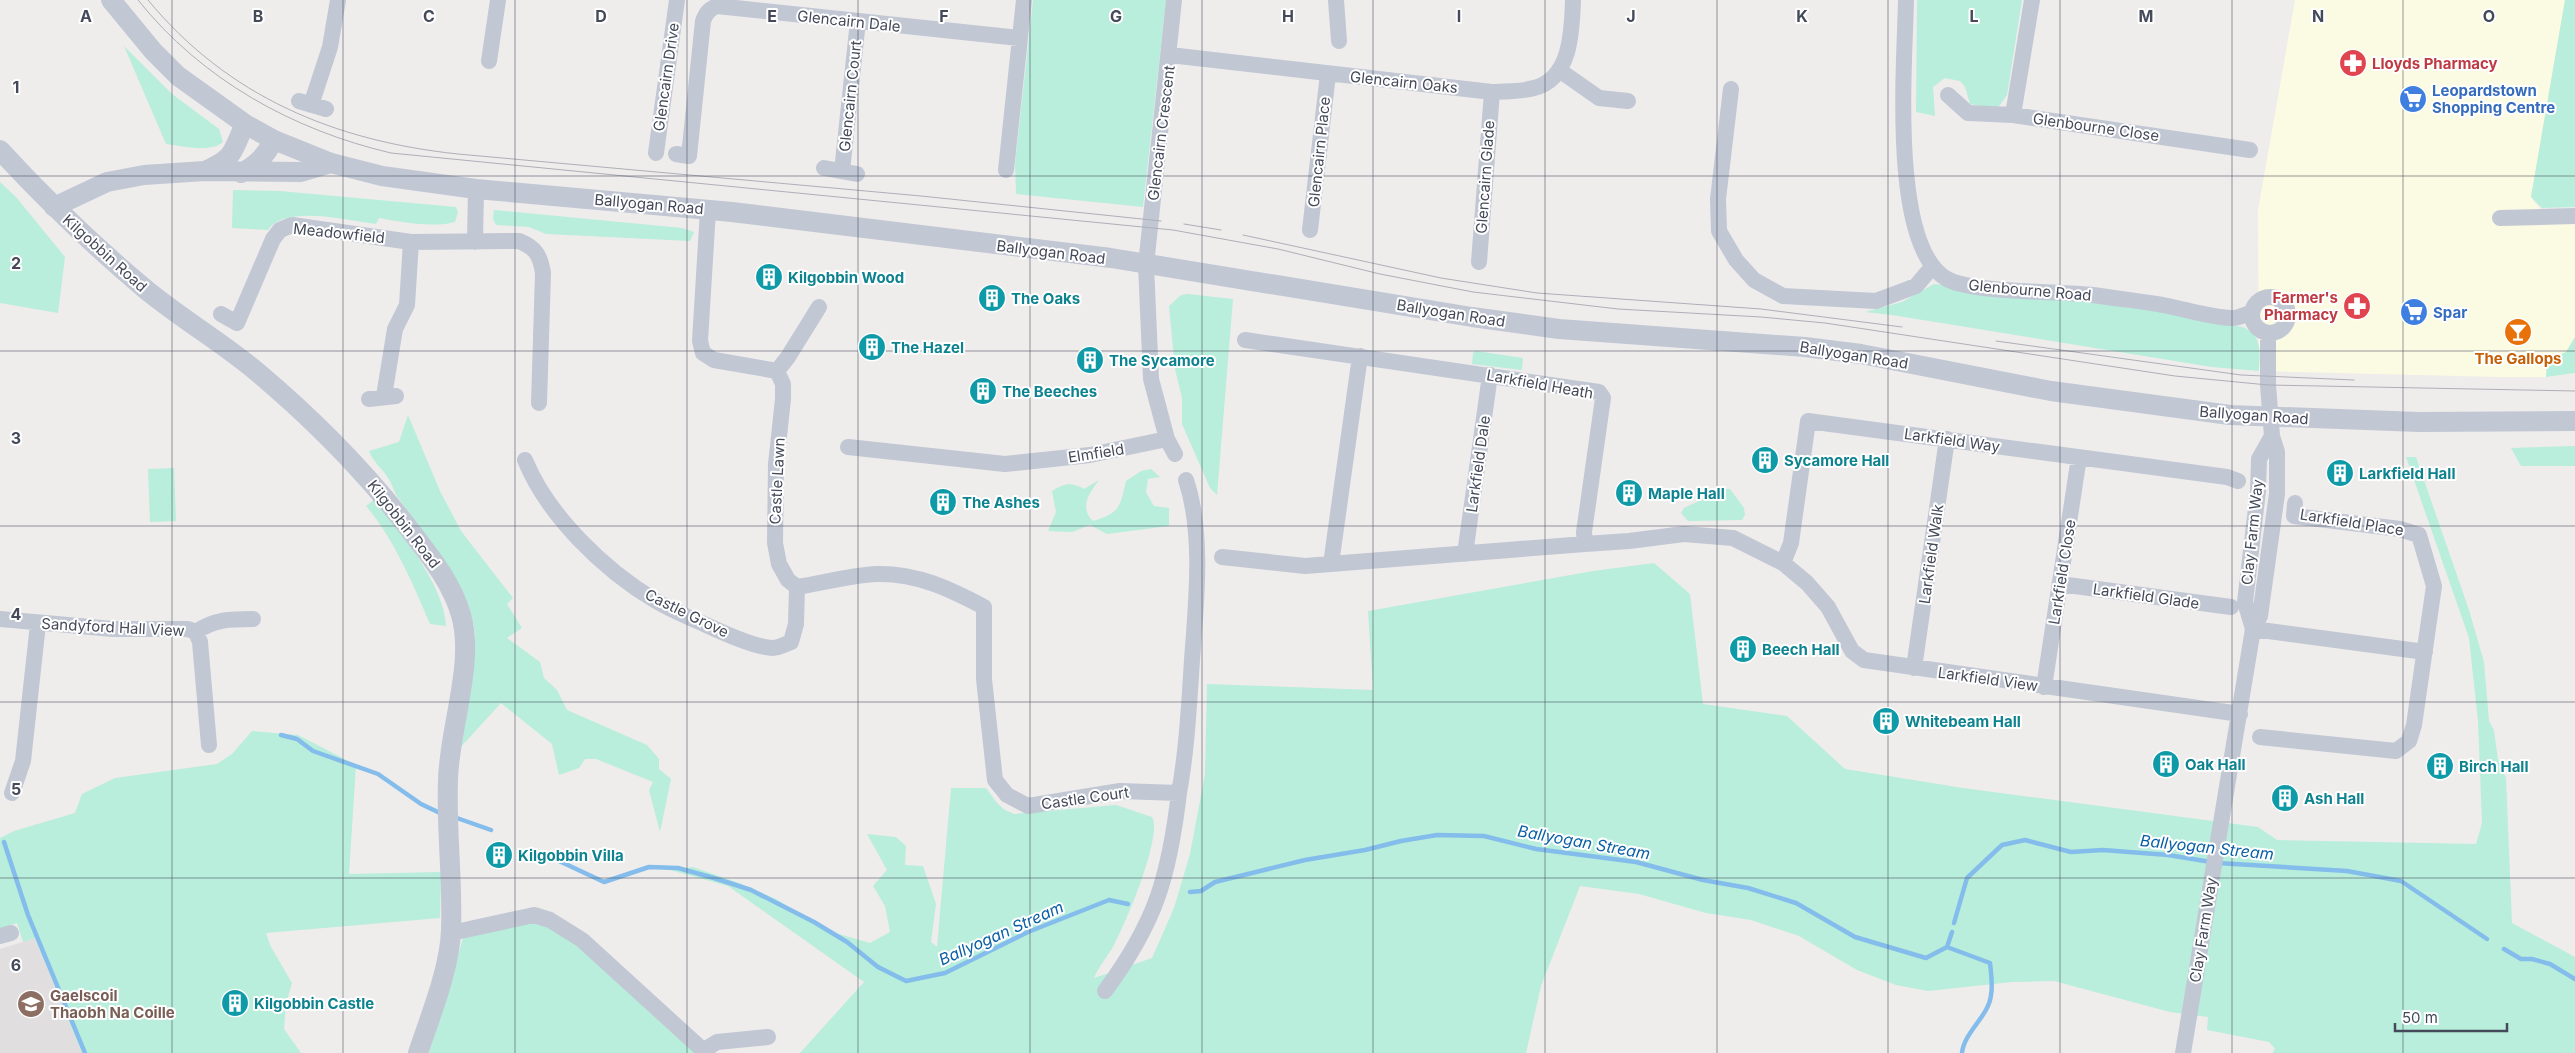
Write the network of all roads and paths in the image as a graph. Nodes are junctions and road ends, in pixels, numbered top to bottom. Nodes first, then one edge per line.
1 (111, 0) edge
2 (338, 0) edge
3 (498, 0) edge
4 (677, 0) edge
5 (1024, 0) edge
6 (1174, 0) edge
7 (1336, 0) edge
8 (1573, 0) edge
9 (1906, 0) edge
10 (2032, 0) edge
11 (858, 21) junction
12 (1019, 38) junction
13 (1339, 41) dead end
14 (1170, 55) junction
15 (489, 61) dead end
16 (1559, 70) junction
17 (1328, 74) junction
18 (1731, 89) dead end
19 (1492, 92) junction
20 (1948, 95) dead end
21 (1628, 100) dead end
22 (312, 105) dead end
23 (2013, 115) junction
24 (246, 124) junction
25 (274, 140) junction
26 (0, 150) edge
27 (2250, 150) dead end
28 (656, 153) dead end
29 (682, 155) dead end
30 (331, 163) junction
31 (824, 168) dead end
32 (1006, 170) dead end
33 (205, 172) junction
34 (240, 173) junction
35 (476, 189) junction
36 (54, 207) junction
37 (708, 210) junction
38 (2575, 216) edge
39 (2500, 218) dead end
40 (1310, 230) dead end
41 (411, 242) junction
42 (475, 242) junction
43 (1479, 262) dead end
44 (1146, 265) junction
45 (1932, 267) junction
46 (819, 306) dead end
47 (2252, 312) junction
48 (221, 314) dead end
49 (2268, 334) junction
50 (1245, 340) dead end
51 (1360, 356) junction
52 (777, 371) junction
53 (1490, 375) junction
54 (383, 397) dead end
55 (538, 403) dead end
56 (2575, 421) edge
57 (2271, 427) junction
58 (1168, 439) junction
59 (1947, 440) junction
60 (848, 447) dead end
61 (1175, 454) dead end
62 (2079, 457) junction
63 (525, 460) dead end
64 (1186, 480) dead end
65 (2238, 481) dead end
66 (2295, 503) dead end
67 (1585, 544) junction
68 (1465, 554) junction
69 (1222, 557) dead end
70 (1784, 563) junction
71 (1331, 564) junction
72 (2060, 584) junction
73 (797, 587) junction
74 (2231, 607) dead end
75 (0, 619) edge
76 (253, 619) dead end
77 (38, 624) junction
78 (2253, 629) junction
79 (196, 632) junction
80 (2425, 652) junction
81 (1914, 668) junction
82 (2044, 687) junction
83 (2240, 714) junction
84 (2260, 737) dead end
85 (209, 745) dead end
86 (12, 794) dead end
87 (1179, 794) junction
88 (451, 933) junction
89 (1105, 990) dead end
90 (768, 1037) dead end
91 (705, 1052) edge
92 (418, 1053) edge
93 (2183, 1053) edge

1 - 24 street, Ballyogan Road
2 - 22 street
3 - 15 street
4 - 28 street, Glencairn Drive
5 - 12 street
6 - 14 street, Glencairn Crescent
7 - 13 street
8 - 16 street
9 - 45 street, Glenbourne Road
10 - 23 street
11 - 12 street, Glencairn Dale
11 - 29 street, Glencairn Dale
11 - 31 street, Glencairn Court
12 - 32 street
14 - 17 street, Glencairn Oaks
14 - 44 street, Glencairn Crescent
16 - 19 street, Glencairn Oaks
16 - 21 street
17 - 19 street, Glencairn Oaks
17 - 40 street, Glencairn Place
18 - 45 street
19 - 43 street, Glencairn Glade
20 - 23 street, Glenbourne Close
23 - 27 street, Glenbourne Close
24 - 25 street, Ballyogan Road
24 - 33 street
25 - 30 street, Ballyogan Road
25 - 34 street
26 - 36 street, Kilgobbin Road
30 - 34 street
30 - 35 street, Ballyogan Road
33 - 34 street
33 - 36 street
35 - 37 street, Ballyogan Road
35 - 42 street
36 - 88 street, Kilgobbin Road
37 - 44 street, Ballyogan Road
37 - 52 street
38 - 39 street
41 - 42 street, Meadowfield
41 - 48 street, Meadowfield
41 - 54 street
42 - 55 street, Meadowfield
44 - 57 street, Ballyogan Road
44 - 58 street
45 - 47 street, Glenbourne Road
46 - 52 street
47 - 49 street
47 - 49 street, Glenbourne Road
49 - 57 street
50 - 51 street, Larkfield Heath
51 - 53 street, Larkfield Heath
51 - 71 street
52 - 73 street, Castle Lawn
53 - 67 street, Larkfield Heath
53 - 68 street, Larkfield Dale
56 - 57 street, Ballyogan Road
57 - 78 street, Clay Farm Way
58 - 60 street, Elmfield
58 - 61 street
59 - 62 street, Larkfield Way
59 - 70 street, Larkfield Way
59 - 81 street, Larkfield Walk
62 - 65 street, Larkfield Way
62 - 72 street, Larkfield Close
63 - 73 street, Castle Grove
64 - 87 street
66 - 80 street, Larkfield Place
67 - 68 street
67 - 70 street
68 - 71 street
69 - 71 street
70 - 81 street, Larkfield View
72 - 74 street, Larkfield Glade
72 - 82 street, Larkfield Close
73 - 87 street, Castle Court
75 - 77 street, Sandyford Hall View
76 - 79 street
77 - 79 street, Sandyford Hall View
77 - 86 street
78 - 80 street
78 - 83 street, Clay Farm Way
79 - 85 street
80 - 84 street, Larkfield Place
81 - 82 street, Larkfield View
82 - 83 street, Larkfield View
83 - 93 street, Clay Farm Way
87 - 89 street
88 - 91 street
88 - 92 street, Kilgobbin Road
90 - 91 street

